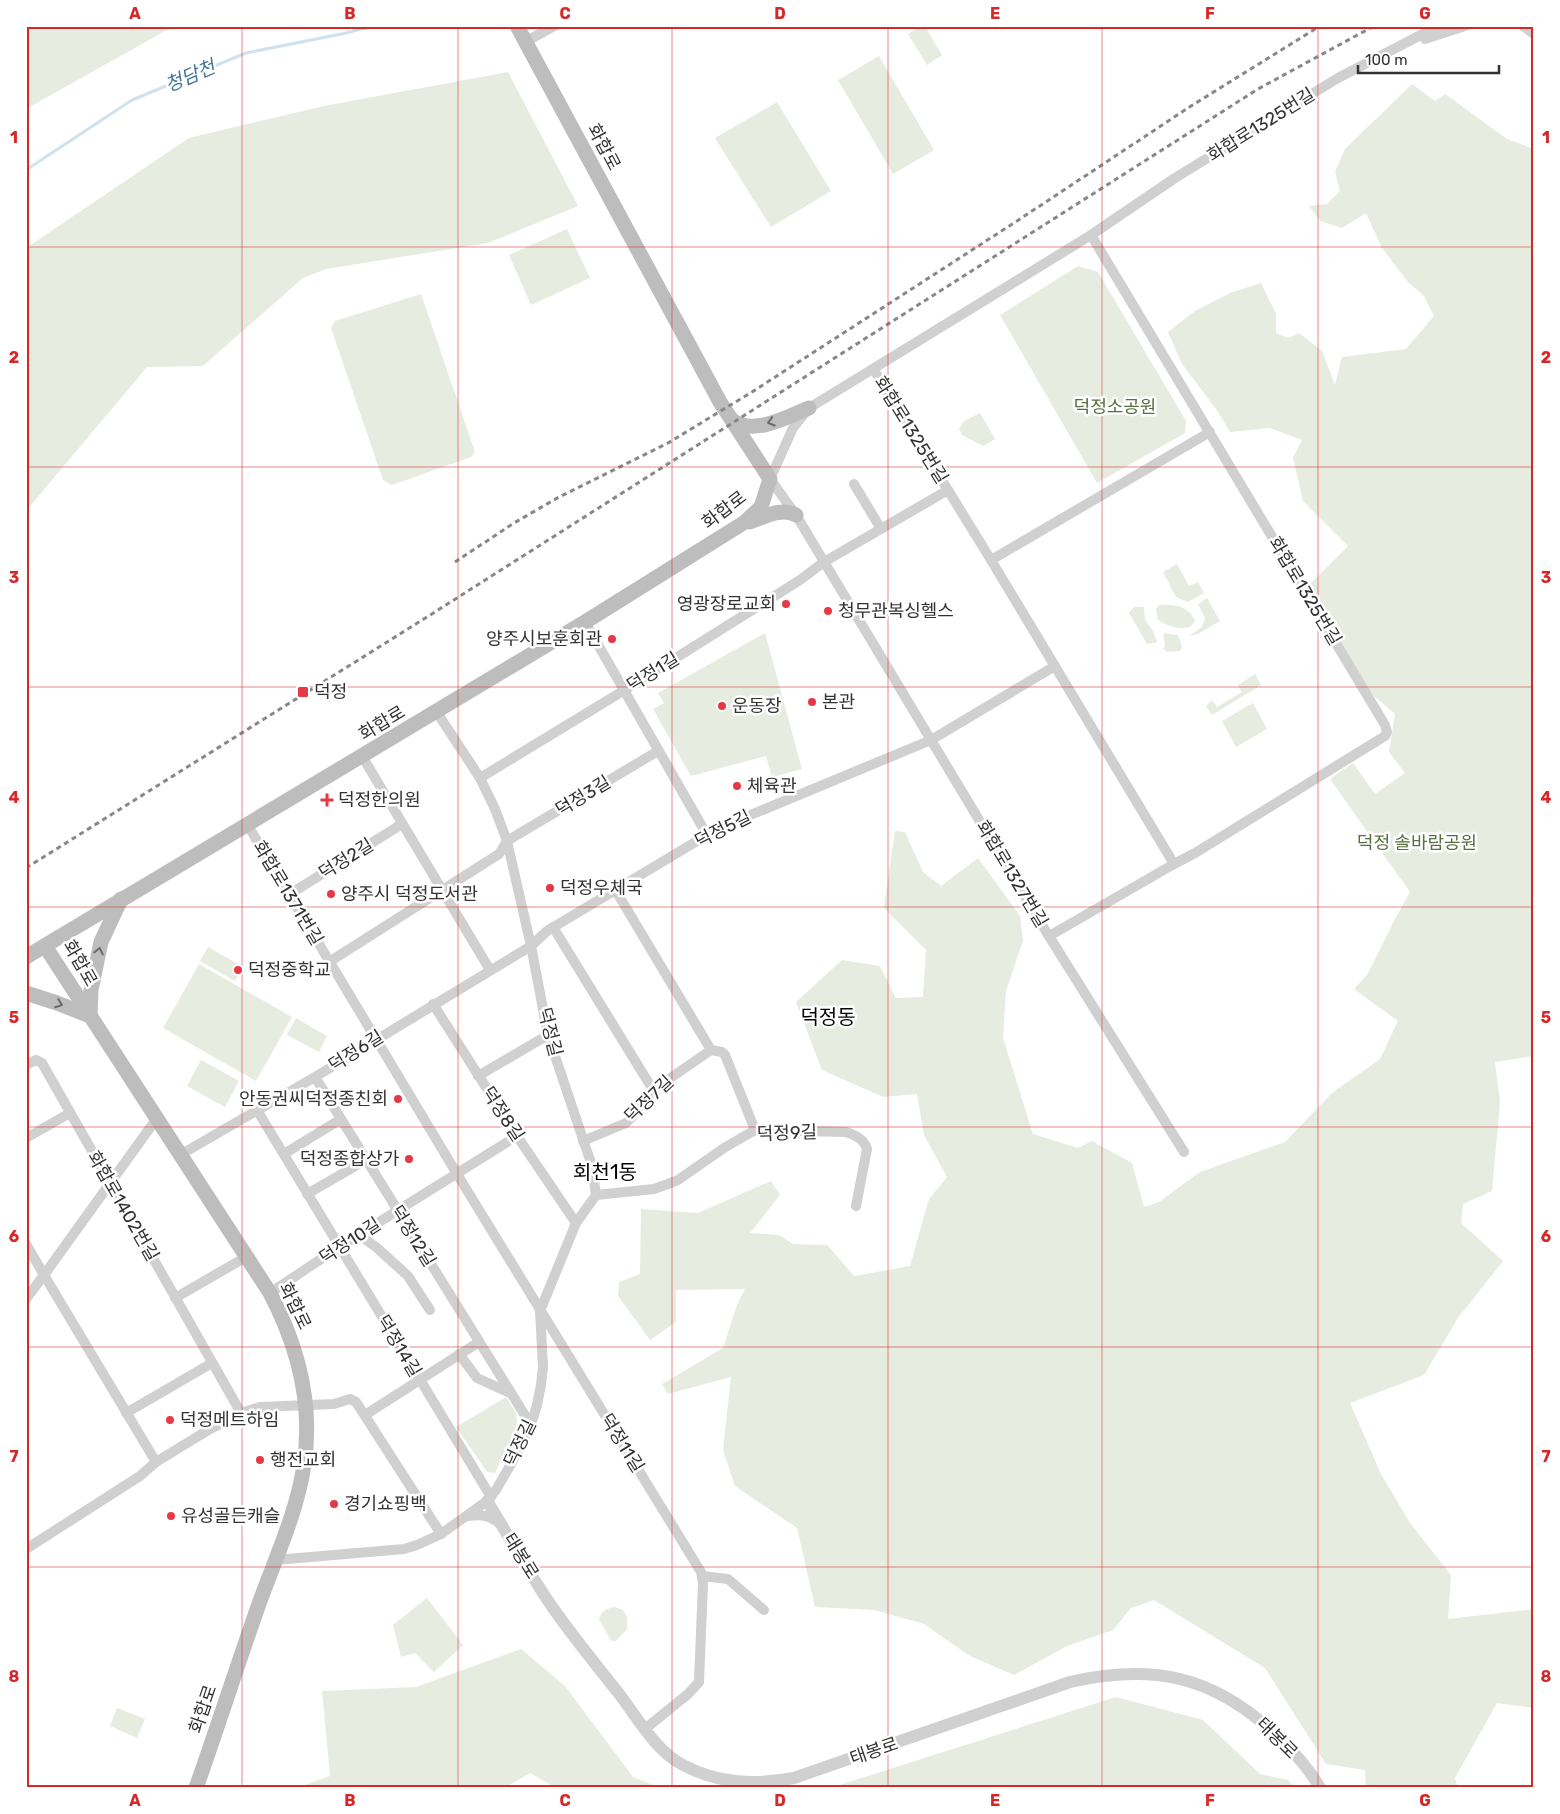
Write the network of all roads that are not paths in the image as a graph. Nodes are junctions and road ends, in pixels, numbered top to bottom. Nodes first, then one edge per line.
1 (517, 26) edge
2 (554, 26) edge
3 (1438, 26) edge
4 (1465, 26) edge
5 (1523, 26) edge
6 (1534, 34) edge
7 (526, 42) junction
8 (1395, 48) junction
9 (1091, 236) junction
10 (874, 370) junction
11 (809, 408) junction
12 (735, 426) junction
13 (1210, 432) junction
14 (770, 479) junction
15 (854, 484) dead end
16 (948, 490) junction
17 (792, 510) junction
18 (739, 526) junction
19 (881, 529) junction
20 (991, 560) junction
21 (824, 562) junction
22 (584, 622) junction
23 (1055, 666) junction
24 (623, 691) junction
25 (436, 711) junction
26 (931, 740) junction
27 (658, 751) junction
28 (362, 756) junction
29 (480, 778) junction
30 (247, 824) junction
31 (402, 824) junction
32 (708, 834) junction
33 (507, 841) junction
34 (1174, 864) junction
35 (441, 889) junction
36 (616, 890) junction
37 (290, 894) junction
38 (121, 899) junction
39 (553, 927) junction
40 (1047, 933) junction
41 (45, 946) junction
42 (531, 946) junction
43 (26, 957) edge
44 (329, 962) junction
45 (490, 970) junction
46 (26, 993) edge
47 (433, 1004) junction
48 (90, 1016) junction
49 (548, 1035) junction
50 (376, 1039) junction
51 (711, 1050) junction
52 (26, 1065) edge
53 (478, 1076) junction
54 (316, 1077) junction
55 (653, 1090) junction
56 (258, 1110) junction
57 (70, 1113) junction
58 (157, 1118) junction
59 (341, 1119) junction
60 (755, 1130) junction
61 (517, 1136) junction
62 (26, 1138) edge
63 (583, 1141) junction
64 (1184, 1152) dead end
65 (284, 1154) junction
66 (180, 1156) junction
67 (366, 1160) junction
68 (456, 1174) junction
69 (110, 1183) junction
70 (307, 1194) junction
71 (596, 1195) junction
72 (856, 1206) dead end
73 (397, 1211) junction
74 (576, 1223) junction
75 (359, 1235) junction
76 (26, 1244) edge
77 (339, 1247) junction
78 (246, 1257) junction
79 (44, 1275) junction
80 (270, 1293) junction
81 (175, 1298) junction
82 (26, 1299) edge
83 (430, 1310) dead end
84 (540, 1311) junction
85 (479, 1342) junction
86 (563, 1347) junction
87 (459, 1354) junction
88 (542, 1356) junction
89 (212, 1363) junction
90 (420, 1380) junction
91 (511, 1394) junction
92 (305, 1405) junction
93 (126, 1413) junction
94 (240, 1413) junction
95 (365, 1415) junction
96 (531, 1425) junction
97 (156, 1462) junction
98 (498, 1486) junction
99 (489, 1499) junction
100 (468, 1516) junction
101 (502, 1525) junction
102 (442, 1534) junction
103 (26, 1549) edge
104 (276, 1560) junction
105 (702, 1576) junction
106 (764, 1610) dead end
107 (645, 1729) junction
108 (196, 1788) edge
109 (1320, 1788) edge

1 - 7 main road, 화합로
2 - 7 street
3 - 8 street, 화합로1325번길
4 - 8 street
5 - 6 street
7 - 12 main road, 화합로
8 - 9 street, 화합로1325번길
9 - 10 street, 화합로1325번길
9 - 13 street, 화합로1325번길
10 - 11 street, 화합로1325번길
10 - 16 street, 화합로1325번길
11 -> 12 main road
11 - 14 street, 화합로1325번길
12 - 14 main road, 화합로
13 - 20 street
13 - 34 street, 화합로1325번길
14 - 17 street, 화합로
14 - 18 main road, 화합로
15 - 19 street
16 - 19 street, 화합로1325번길
16 - 20 street, 화합로1325번길
17 - 18 main road
17 - 21 street, 화합로1327번길
18 - 22 main road, 화합로
19 - 21 street, 화합로1325번길
20 - 23 street, 화합로1325번길
21 - 24 street, 덕정1길
21 - 26 street, 화합로1327번길
22 - 24 street
22 - 25 main road, 화합로
23 - 26 street
23 - 34 street, 화합로1325번길
24 - 27 street
24 - 29 street, 덕정1길
25 - 28 main road, 화합로
25 - 29 street, 덕정길
26 - 32 street, 덕정5길
26 - 40 street, 화합로1327번길
27 - 32 street
27 - 33 street, 덕정3길
28 - 30 main road, 화합로
28 - 31 street
29 - 33 street, 덕정길
30 - 37 street, 화합로1371번길
30 - 38 main road, 화합로
31 - 35 street
31 - 37 street, 덕정2길
32 - 36 street, 덕정5길
33 - 35 street, 덕정3길
33 - 42 street, 덕정길
34 - 40 street, 화합로1327번길
35 - 44 street, 덕정3길
35 - 45 street
36 - 39 street, 덕정5길
36 - 51 street
37 - 44 street, 화합로1371번길
38 - 41 main road, 화합로
48 -> 38 main road
39 - 42 street, 덕정5길
39 - 55 street
40 - 64 street
41 - 43 main road
41 - 48 main road, 화합로
42 - 45 street, 덕정6길
42 - 49 street, 덕정길
44 - 50 street, 화합로1371번길
45 - 47 street, 덕정6길
46 -> 48 main road
47 - 50 street, 덕정6길
47 - 53 street, 덕정8길
48 - 58 main road, 화합로
49 - 53 street
49 - 63 street, 덕정길
50 - 54 street, 덕정6길
50 - 68 street
51 - 55 street, 덕정7길
51 - 60 street
52 - 57 street, 화합로1402번길
53 - 61 street, 덕정8길
54 - 56 street, 덕정6길
54 - 59 street, 덕정12길
55 - 63 street, 덕정7길
56 - 65 street, 덕정14길
56 - 66 street, 덕정6길
57 - 62 street
57 - 69 street, 화합로1402번길
58 - 66 main road, 화합로
58 - 69 street
59 - 65 street
59 - 67 street, 덕정12길
60 - 71 street, 덕정9길
60 - 72 street, 덕정9길
61 - 68 street, 덕정10길
61 - 74 street, 덕정8길
63 - 71 street, 덕정길
65 - 70 street, 덕정14길
66 - 78 main road, 화합로
67 - 70 street
67 - 73 street, 덕정12길
68 - 73 street, 덕정10길
68 - 84 street
69 - 79 street
69 - 81 street, 화합로1402번길
70 - 77 street, 덕정14길
71 - 74 street, 덕정길
73 - 75 street, 덕정10길
73 - 85 street, 덕정12길
74 - 84 street, 덕정길
75 - 77 street, 덕정10길
75 - 83 street, 덕정12길
76 - 79 street
77 - 80 street, 덕정10길
77 - 90 street, 덕정14길
78 - 80 main road, 화합로
78 - 81 street
79 - 82 street
79 - 93 street
80 - 92 main road, 화합로
81 - 89 street, 화합로1402번길
84 - 86 street, 덕정11길
84 - 88 street, 덕정길
85 - 87 street
85 - 91 street, 덕정12길
86 - 88 street
86 - 105 street, 덕정11길
87 - 90 street
87 - 91 street
88 - 96 street, 덕정길
89 - 93 street
89 - 94 street, 화합로1402번길
90 - 95 street
90 - 99 street, 덕정14길
91 - 96 street, 덕정12길
92 - 94 street
92 - 95 street
92 - 104 main road, 화합로
93 - 97 street
94 - 97 street
95 - 102 street
96 - 98 street, 덕정길
97 - 103 street
98 - 99 street, 덕정길
98 - 101 street, 태봉로
99 - 100 street, 덕정길
99 - 101 street, 태봉로
100 - 101 street
100 - 102 street, 덕정길
101 - 107 street, 태봉로
102 - 104 street, 덕정길
104 - 108 main road, 화합로
105 - 106 street
105 - 107 street, 덕정11길
107 - 109 street, 태봉로

